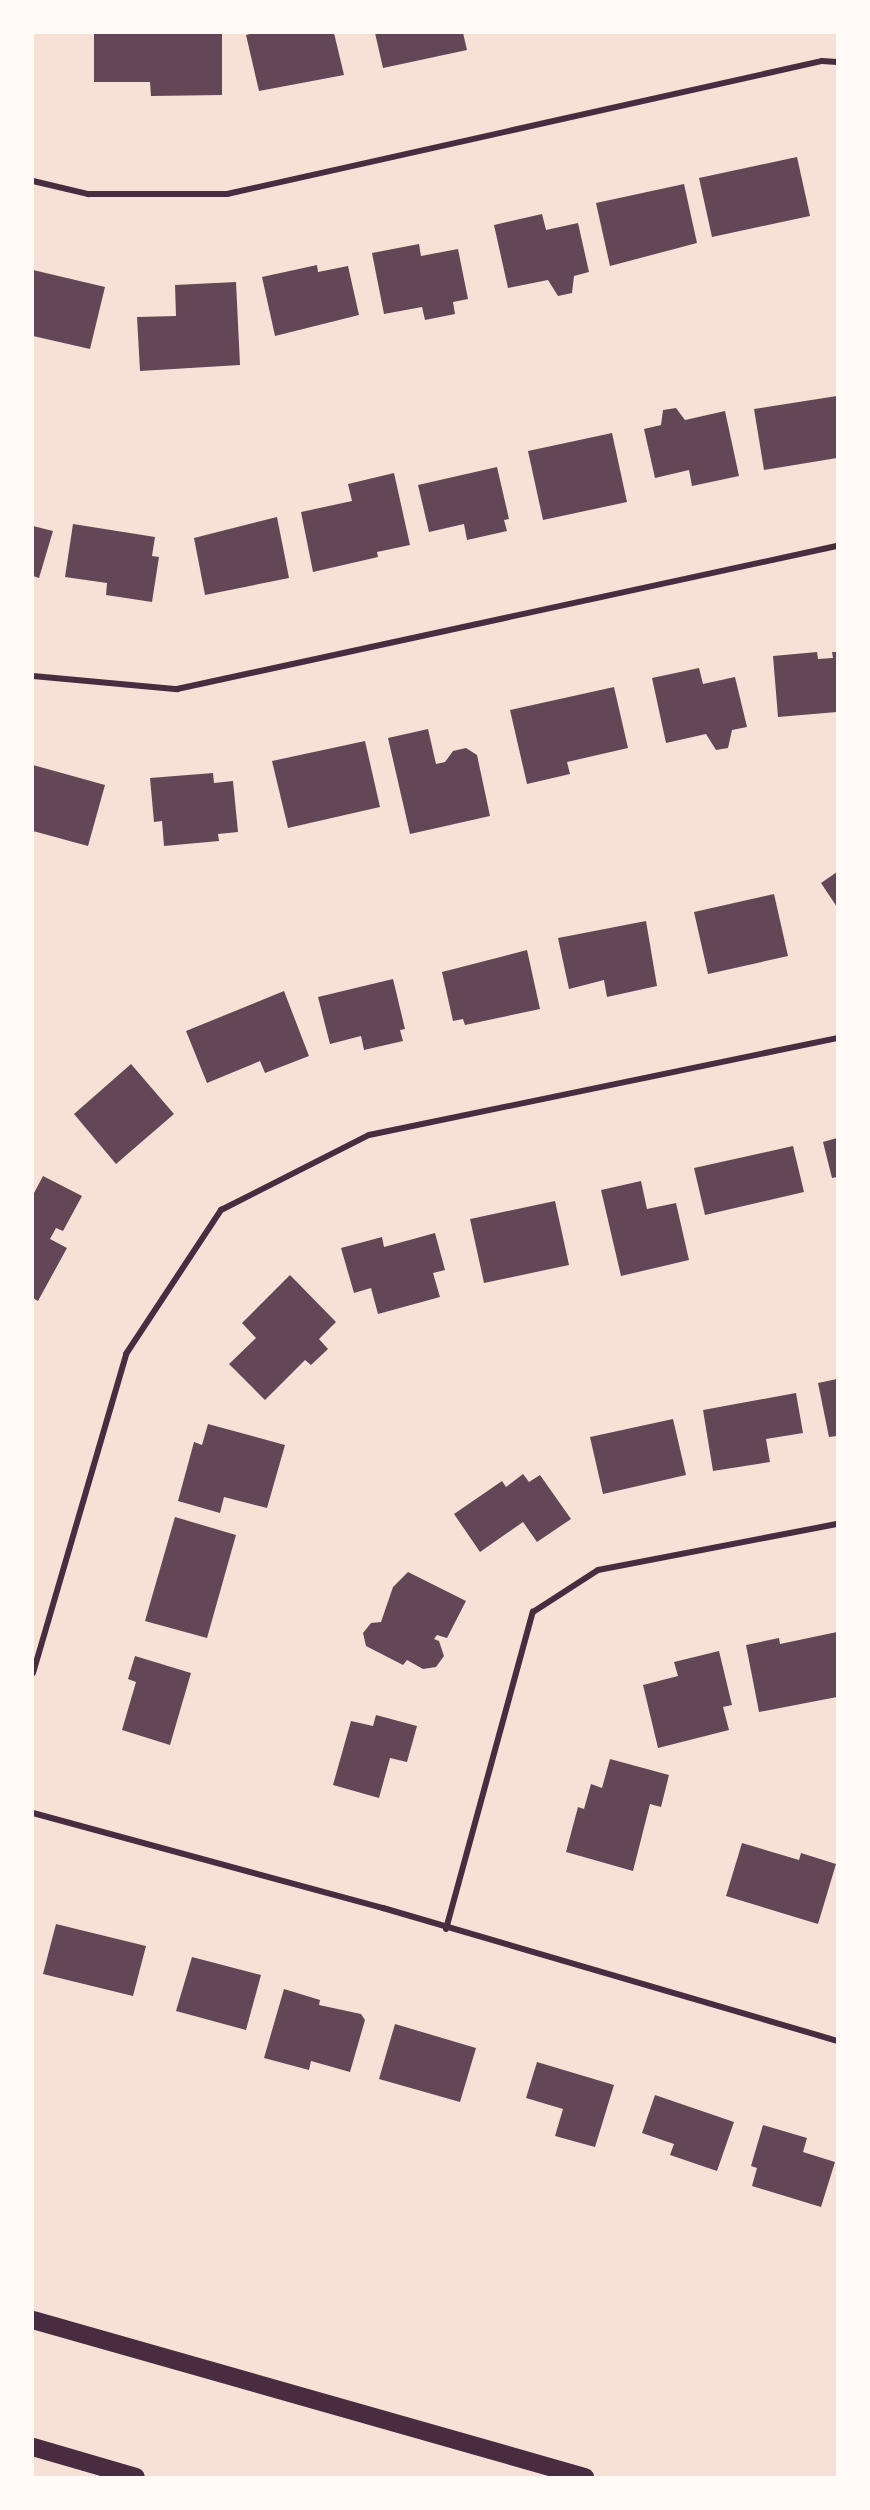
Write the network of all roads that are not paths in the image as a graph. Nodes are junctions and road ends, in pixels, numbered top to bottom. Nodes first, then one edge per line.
1 (837, 62) edge
2 (33, 181) edge
3 (837, 546) edge
4 (33, 676) edge
5 (837, 1038) edge
6 (837, 1524) edge
7 (33, 1673) edge
8 (33, 1813) edge
9 (446, 1929) junction
10 (837, 2041) edge
11 (33, 2320) edge
12 (33, 2447) edge
13 (136, 2477) edge
14 (585, 2477) edge

1 - 2 street
3 - 4 street
5 - 7 street
6 - 9 street
8 - 9 street
9 - 10 street
11 - 14 highway
12 - 13 highway

